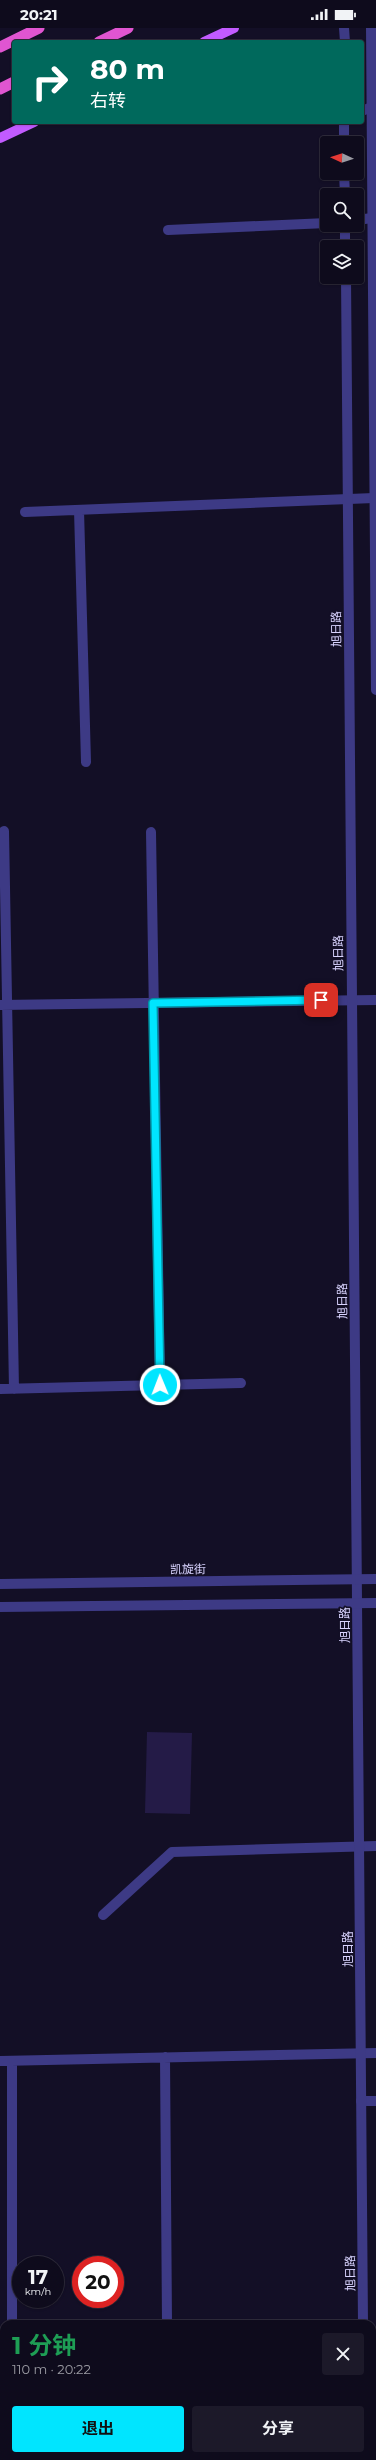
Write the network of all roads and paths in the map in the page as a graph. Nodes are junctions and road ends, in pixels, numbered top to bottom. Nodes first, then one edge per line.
1 (39, 28) edge
2 (128, 28) edge
3 (234, 28) edge
4 (344, 28) edge
5 (371, 28) edge
6 (12, 40) edge
7 (13, 40) edge
8 (102, 40) edge
9 (208, 40) edge
10 (345, 40) edge
11 (0, 46) edge
12 (12, 83) edge
13 (0, 89) edge
14 (370, 108) edge
15 (30, 124) edge
16 (344, 124) edge
17 (344, 136) edge
18 (0, 138) edge
19 (372, 218) junction
20 (364, 219) edge
21 (320, 223) edge
22 (168, 230) dead end
23 (346, 284) edge
24 (374, 498) junction
25 (347, 500) junction
26 (79, 510) junction
27 (24, 512) dead end
28 (376, 690) edge
29 (86, 762) dead end
30 (4, 831) dead end
31 (151, 832) dead end
32 (352, 1000) junction
33 (376, 1000) edge
34 (153, 1003) junction
35 (3, 1005) edge
36 (241, 1383) dead end
37 (160, 1385) junction
38 (0, 1389) edge
39 (14, 1389) junction
40 (376, 1579) edge
41 (357, 1580) junction
42 (0, 1584) edge
43 (357, 1603) junction
44 (376, 1603) edge
45 (0, 1607) edge
46 (376, 1846) edge
47 (359, 1847) junction
48 (103, 1915) dead end
49 (376, 2053) edge
50 (360, 2054) junction
51 (165, 2057) junction
52 (0, 2061) edge
53 (12, 2061) junction
54 (361, 2101) junction
55 (376, 2101) edge
56 (12, 2320) edge
57 (167, 2320) edge
58 (363, 2320) edge

1 - 7 highway
2 - 8 highway
3 - 9 main road
4 - 10 street
5 - 14 street
6 - 11 highway
12 - 13 highway
14 - 19 street
15 - 18 main road
16 - 17 street
19 - 20 street
19 - 24 street
21 - 22 street
23 - 25 street, 旭日路
24 - 25 street
24 - 28 street
25 - 26 street
25 - 32 street, 旭日路
26 - 27 street
26 - 29 street
30 - 35 street
31 - 34 street
32 - 33 street
32 - 34 street
32 - 41 street, 旭日路
34 - 35 street
34 - 37 street
35 - 39 street
36 - 37 street
37 - 39 street
38 - 39 street
40 - 41 street, 凯旋街
41 - 42 street, 凯旋街
41 - 43 street, 旭日路
43 - 44 street
43 - 45 street
43 - 47 street, 旭日路
46 - 47 street
47 - 48 street
47 - 50 street, 旭日路
49 - 50 street
50 - 51 street
50 - 54 street, 旭日路
51 - 53 street
51 - 57 street
52 - 53 street
53 - 56 street
54 - 55 street
54 - 58 street, 旭日路

